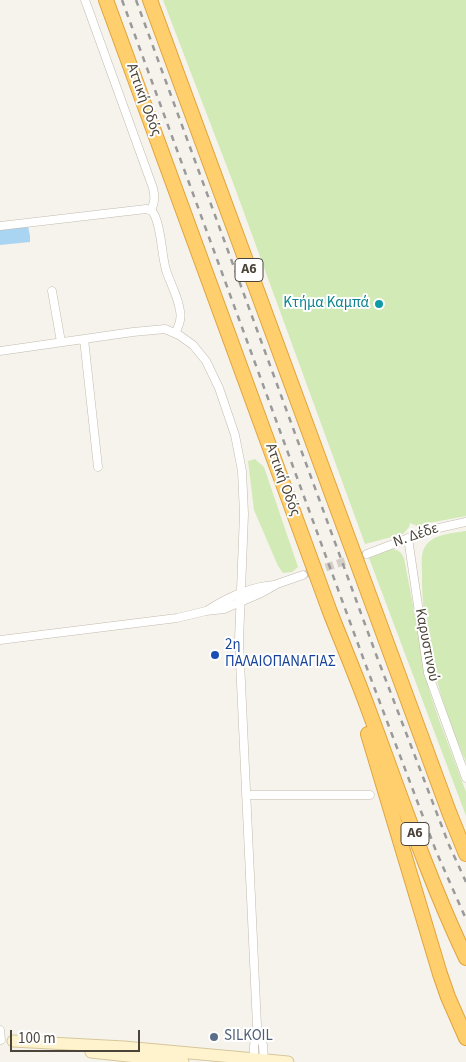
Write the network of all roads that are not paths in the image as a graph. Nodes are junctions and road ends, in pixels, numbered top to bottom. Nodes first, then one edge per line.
1 (84, 0) edge
2 (150, 0) edge
3 (106, 3) edge
4 (151, 210) junction
5 (0, 226) edge
6 (52, 291) dead end
7 (175, 333) junction
8 (84, 339) junction
9 (61, 342) junction
10 (0, 351) edge
11 (98, 467) dead end
12 (466, 522) edge
13 (408, 538) junction
14 (367, 554) tunnel mouth
15 (303, 574) tunnel mouth
16 (277, 584) junction
17 (241, 593) junction
18 (240, 602) junction
19 (206, 611) junction
20 (330, 612) junction
21 (0, 640) edge
22 (437, 777) junction
23 (466, 778) edge
24 (370, 794) dead end
25 (246, 795) junction
26 (466, 834) edge
27 (466, 854) edge
28 (466, 958) edge
29 (3, 1038) edge
30 (466, 1038) edge
31 (261, 1060) edge
32 (183, 1062) edge
33 (288, 1062) edge

1 - 4 street
2 - 22 highway, Α6
3 - 20 highway, Αττική Οδός / Α6
4 - 5 street
4 - 7 street
6 - 9 street
7 - 8 street
7 - 17 street
8 - 9 street
8 - 11 street
9 - 10 street
12 - 13 street, Ν. Δέδε
13 - 14 street, Ν. Δέδε
13 - 23 street, Καρυστινού
15 - 16 street
16 - 17 street
16 - 18 street
17 - 18 street
17 - 19 street
18 - 19 street
18 - 25 street
19 - 21 street
20 - 28 highway, Αττική Οδός / Α6
20 - 30 highway
22 - 26 highway
22 - 27 highway, Α6
24 - 25 street
25 - 31 street
29 - 31 main road
29 - 32 main road
31 - 33 main road

